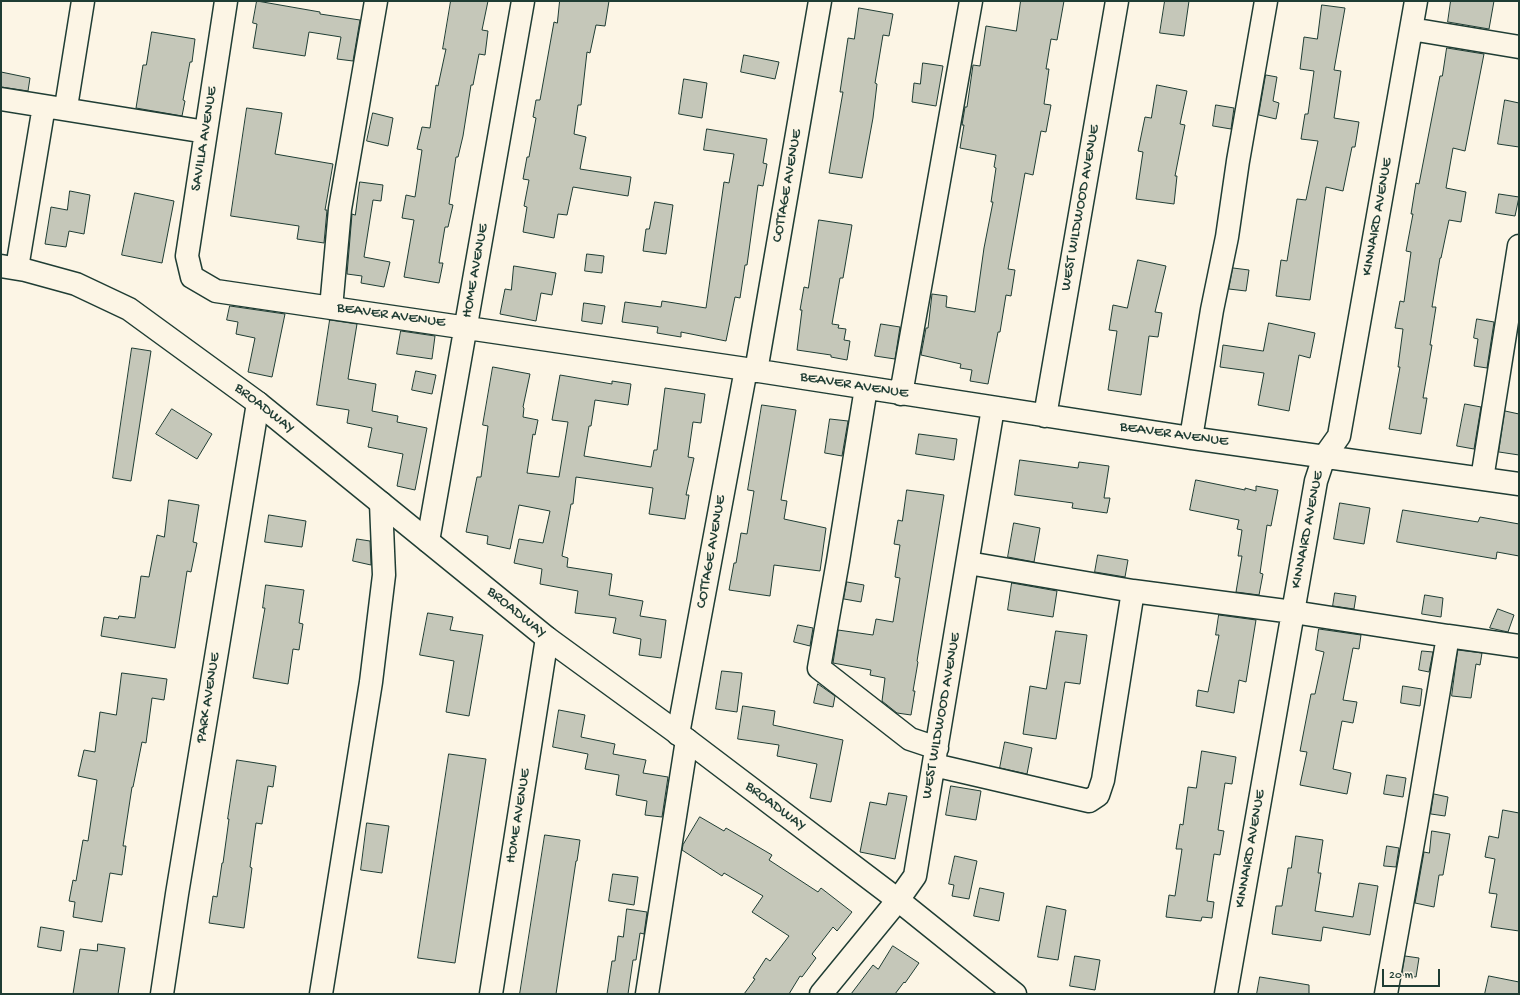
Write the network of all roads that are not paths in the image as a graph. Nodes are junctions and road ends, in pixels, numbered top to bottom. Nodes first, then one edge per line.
1 (83, 1) edge
2 (226, 1) edge
3 (376, 1) edge
4 (523, 1) edge
5 (820, 1) edge
6 (971, 1) edge
7 (1117, 1) edge
8 (1266, 1) edge
9 (1416, 1) edge
10 (1411, 29) junction
11 (1519, 47) edge
12 (1, 99) edge
13 (44, 106) junction
14 (71, 109) junction
15 (206, 132) junction
16 (1519, 246) edge
17 (9, 267) edge
18 (192, 277) joint
19 (331, 308) junction
20 (466, 328) junction
21 (751, 370) junction
22 (866, 388) junction
23 (901, 394) junction
24 (258, 403) junction
25 (994, 408) junction
26 (1045, 416) junction
27 (1190, 438) junction
28 (1324, 457) junction
29 (1482, 479) junction
30 (1519, 484) edge
31 (381, 503) junction
32 (428, 541) junction
33 (968, 563) junction
34 (1133, 591) junction
35 (1293, 612) junction
36 (1448, 636) junction
37 (547, 638) junction
38 (1519, 646) edge
39 (683, 737) junction
40 (936, 757) junction
41 (898, 900) junction
42 (162, 994) edge
43 (321, 994) edge
44 (491, 994) edge
45 (647, 994) edge
46 (821, 994) edge
47 (1015, 994) edge
48 (1226, 994) edge
49 (1386, 994) edge

1 - 14 street
2 - 15 street, SAVILLA AVENUE
3 - 19 street
4 - 20 street, HOME AVENUE
5 - 21 street, COTTAGE AVENUE
6 - 23 street
7 - 26 street, WEST WILDWOOD AVENUE
8 - 27 street
9 - 10 street, KINNAIRD AVENUE
10 - 11 street
10 - 28 street, KINNAIRD AVENUE
12 - 13 street
13 - 14 street
13 - 17 street
14 - 15 street
15 - 18 street, SAVILLA AVENUE
16 - 29 street
17 - 24 street, BROADWAY
18 - 19 street, BEAVER AVENUE
19 - 20 street, BEAVER AVENUE
20 - 21 street, BEAVER AVENUE
20 - 32 street, HOME AVENUE
21 - 22 street, BEAVER AVENUE
21 - 39 street, COTTAGE AVENUE
22 - 23 street, BEAVER AVENUE
22 - 40 street
23 - 25 street, BEAVER AVENUE
24 - 31 street, BROADWAY
24 - 42 street, PARK AVENUE
25 - 26 street, BEAVER AVENUE
25 - 33 street, WEST WILDWOOD AVENUE
26 - 27 street, BEAVER AVENUE
27 - 28 street, BEAVER AVENUE
28 - 29 street, BEAVER AVENUE
28 - 35 street, KINNAIRD AVENUE
29 - 30 street, BEAVER AVENUE
31 - 32 street, BROADWAY
31 - 43 street
32 - 37 street, BROADWAY
33 - 34 street
33 - 40 street, WEST WILDWOOD AVENUE
34 - 35 street
34 - 40 street
35 - 36 street
35 - 48 street, KINNAIRD AVENUE
36 - 38 street
36 - 49 street
37 - 39 street, BROADWAY
37 - 44 street, HOME AVENUE
39 - 41 street, BROADWAY
39 - 45 street, COTTAGE AVENUE
40 - 41 street, WEST WILDWOOD AVENUE
41 - 46 street, WEST WILDWOOD AVENUE
41 - 47 street, BROADWAY

